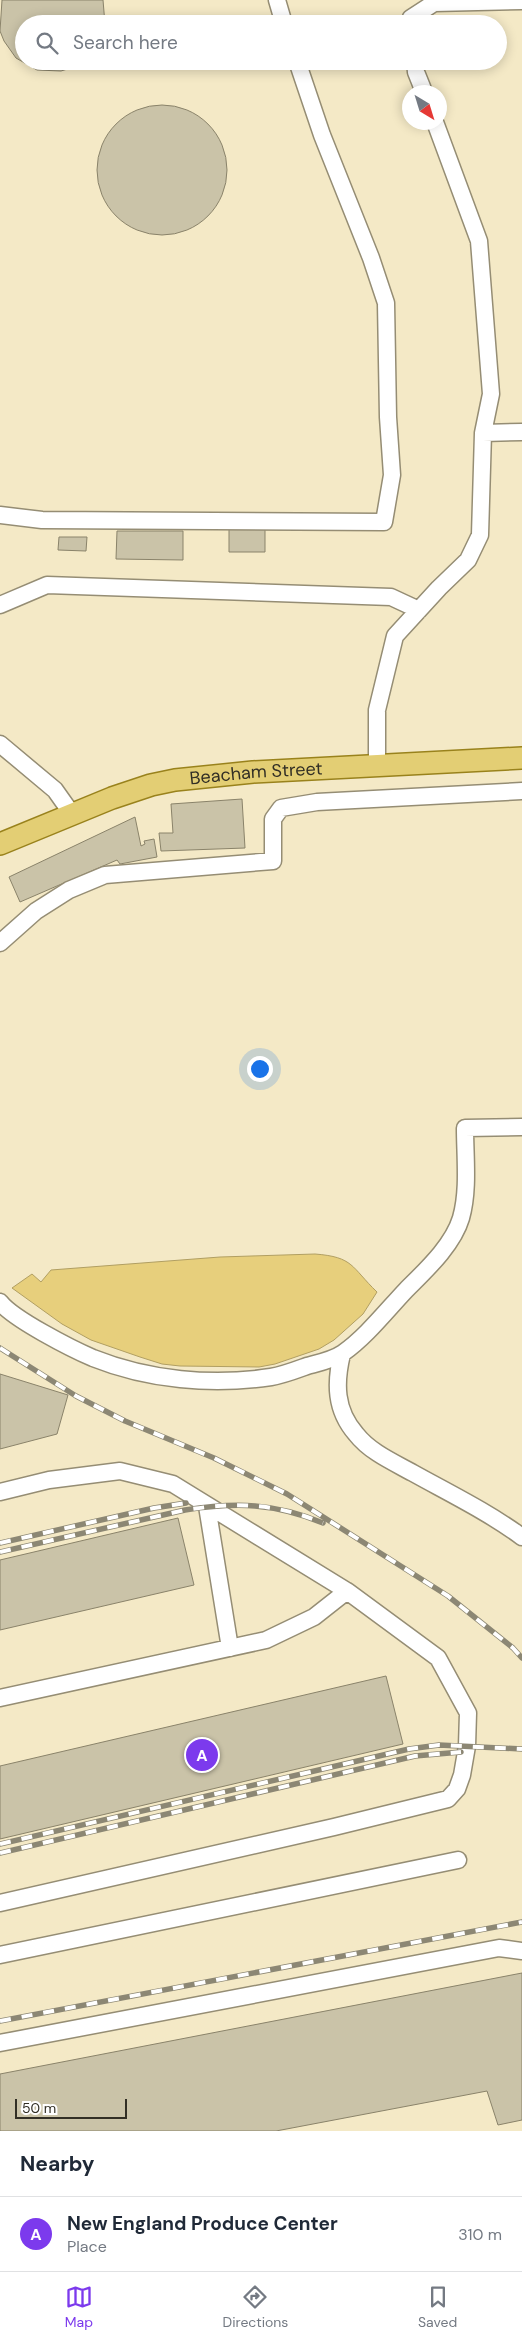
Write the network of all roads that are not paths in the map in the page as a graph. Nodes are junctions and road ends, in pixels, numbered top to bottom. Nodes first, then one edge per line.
1 (277, 0) edge
2 (522, 1) edge
3 (281, 15) edge
4 (416, 15) edge
5 (300, 70) edge
6 (416, 70) edge
7 (421, 85) edge
8 (438, 130) edge
9 (522, 432) edge
10 (483, 433) junction
11 (0, 515) edge
12 (0, 605) edge
13 (419, 610) junction
14 (0, 744) edge
15 (522, 758) edge
16 (377, 765) junction
17 (522, 791) edge
18 (72, 814) junction
19 (0, 844) edge
20 (0, 943) edge
21 (522, 1127) edge
22 (0, 1302) edge
23 (342, 1354) junction
24 (0, 1492) edge
25 (208, 1506) junction
26 (522, 1537) edge
27 (346, 1591) junction
28 (230, 1648) junction
29 (0, 1698) edge
30 (458, 1860) dead end
31 (0, 1903) edge
32 (522, 1951) edge
33 (0, 1955) edge
34 (0, 2043) edge

1 - 3 lane
2 - 4 lane
5 - 11 lane
6 - 7 lane
8 - 10 lane
9 - 10 lane
10 - 13 lane
12 - 13 lane
13 - 16 lane
14 - 18 lane
15 - 16 main road, Beacham Street
16 - 18 main road, Beacham Street
17 - 20 lane
18 - 19 main road, Beacham Street
21 - 23 lane
22 - 23 lane
23 - 26 lane
24 - 25 lane
25 - 27 lane
25 - 28 lane
27 - 28 lane
27 - 31 lane
28 - 29 lane
30 - 33 lane
32 - 34 lane

